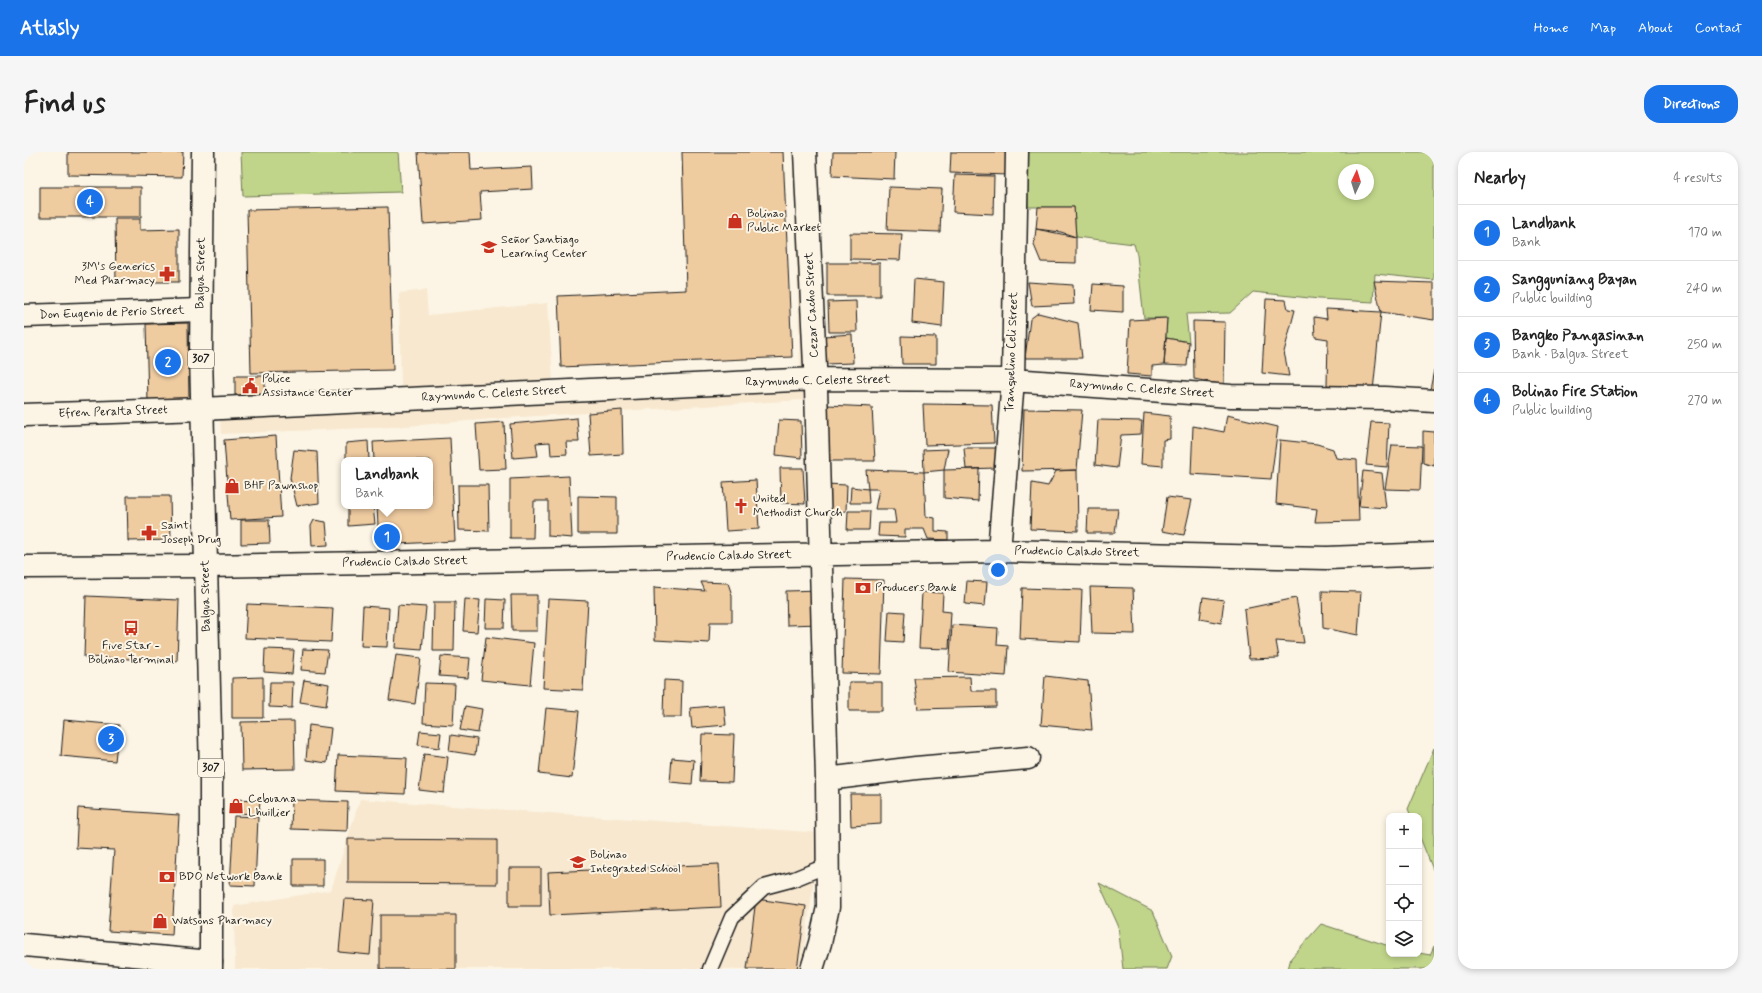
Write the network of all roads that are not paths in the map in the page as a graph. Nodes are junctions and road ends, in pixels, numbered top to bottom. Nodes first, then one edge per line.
1 (203, 152) edge
2 (805, 152) edge
3 (1017, 152) edge
4 (200, 310) junction
5 (24, 316) edge
6 (815, 379) junction
7 (1013, 380) junction
8 (1434, 402) edge
9 (202, 409) junction
10 (24, 415) edge
11 (999, 551) junction
12 (822, 554) junction
13 (1434, 554) edge
14 (206, 566) junction
15 (24, 567) edge
16 (1028, 758) dead end
17 (828, 779) junction
18 (828, 865) junction
19 (24, 945) edge
20 (211, 965) edge
21 (710, 969) edge
22 (812, 969) edge

1 - 4 street, Balgua Street / 307
2 - 6 street, Cezar Cacho Street
3 - 7 street, Tranquelino Celi Street
4 - 5 street, Don Eugenio de Perio Street
4 - 9 street, Balgua Street / 307
6 - 7 street, Raymundo C. Celeste Street
6 - 9 street, Raymundo C. Celeste Street
6 - 12 street, Cezar Cacho Street
7 - 8 street, Raymundo C. Celeste Street
7 - 11 street, Tranquelino Celi Street
9 - 10 street, Efren Peralta Street
9 - 14 street, Balgua Street / 307
11 - 12 street, Prudencio Calado Street
11 - 13 street, Prudencio Calado Street
12 - 14 street, Prudencio Calado Street
12 - 17 street, Cezar Cacho Street
14 - 15 street, Prudencio Calado Street
14 - 20 street, Balgua Street / 307
16 - 17 street
17 - 18 street, Cezar Cacho Street
18 - 21 lane
18 - 22 street, Cezar Cacho Street
19 - 20 street

